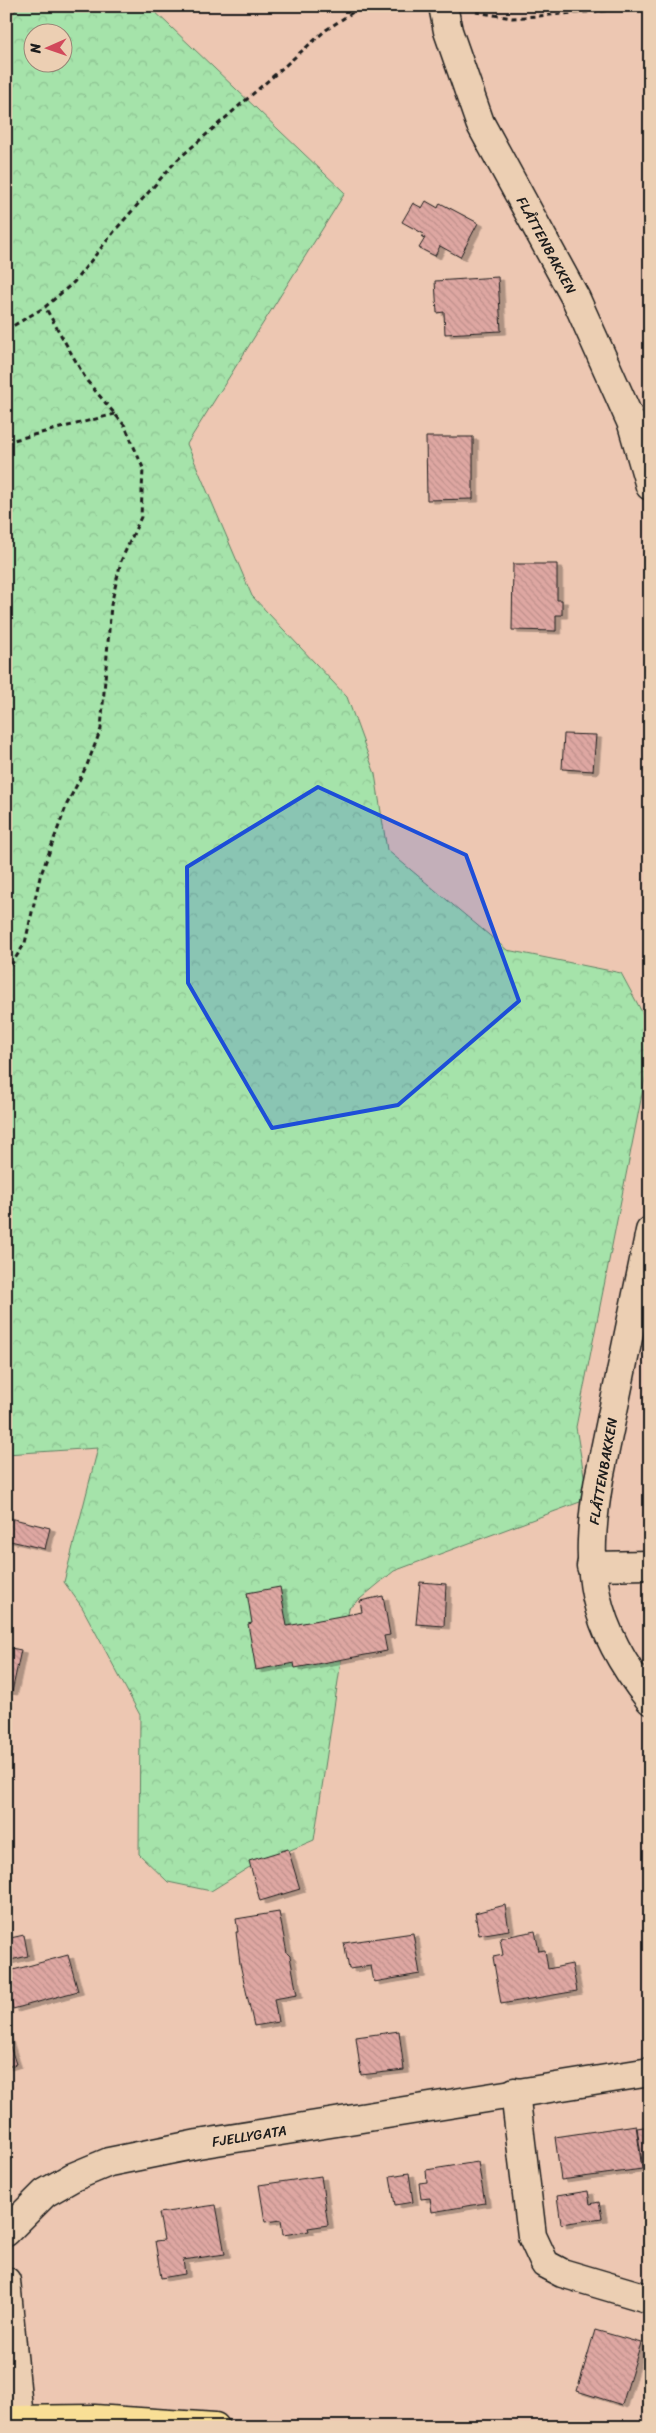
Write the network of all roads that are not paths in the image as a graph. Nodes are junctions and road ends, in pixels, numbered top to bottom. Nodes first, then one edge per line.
1 (455, 8) edge
2 (650, 486) edge
3 (650, 1231) edge
4 (650, 1565) edge
5 (591, 1566) junction
6 (650, 1700) edge
7 (650, 2072) edge
8 (515, 2092) junction
9 (6, 2232) edge
10 (6, 2281) edge
11 (650, 2299) edge
12 (13, 2420) edge
13 (215, 2427) edge

1 - 2 street, FLÅTTENBAKKEN
3 - 5 street, FLÅTTENBAKKEN
4 - 5 street
5 - 6 street, FLÅTTENBAKKEN
7 - 8 street, FJELLYGATA
8 - 9 street, FJELLYGATA
8 - 11 street
10 - 12 street
12 - 13 highway

